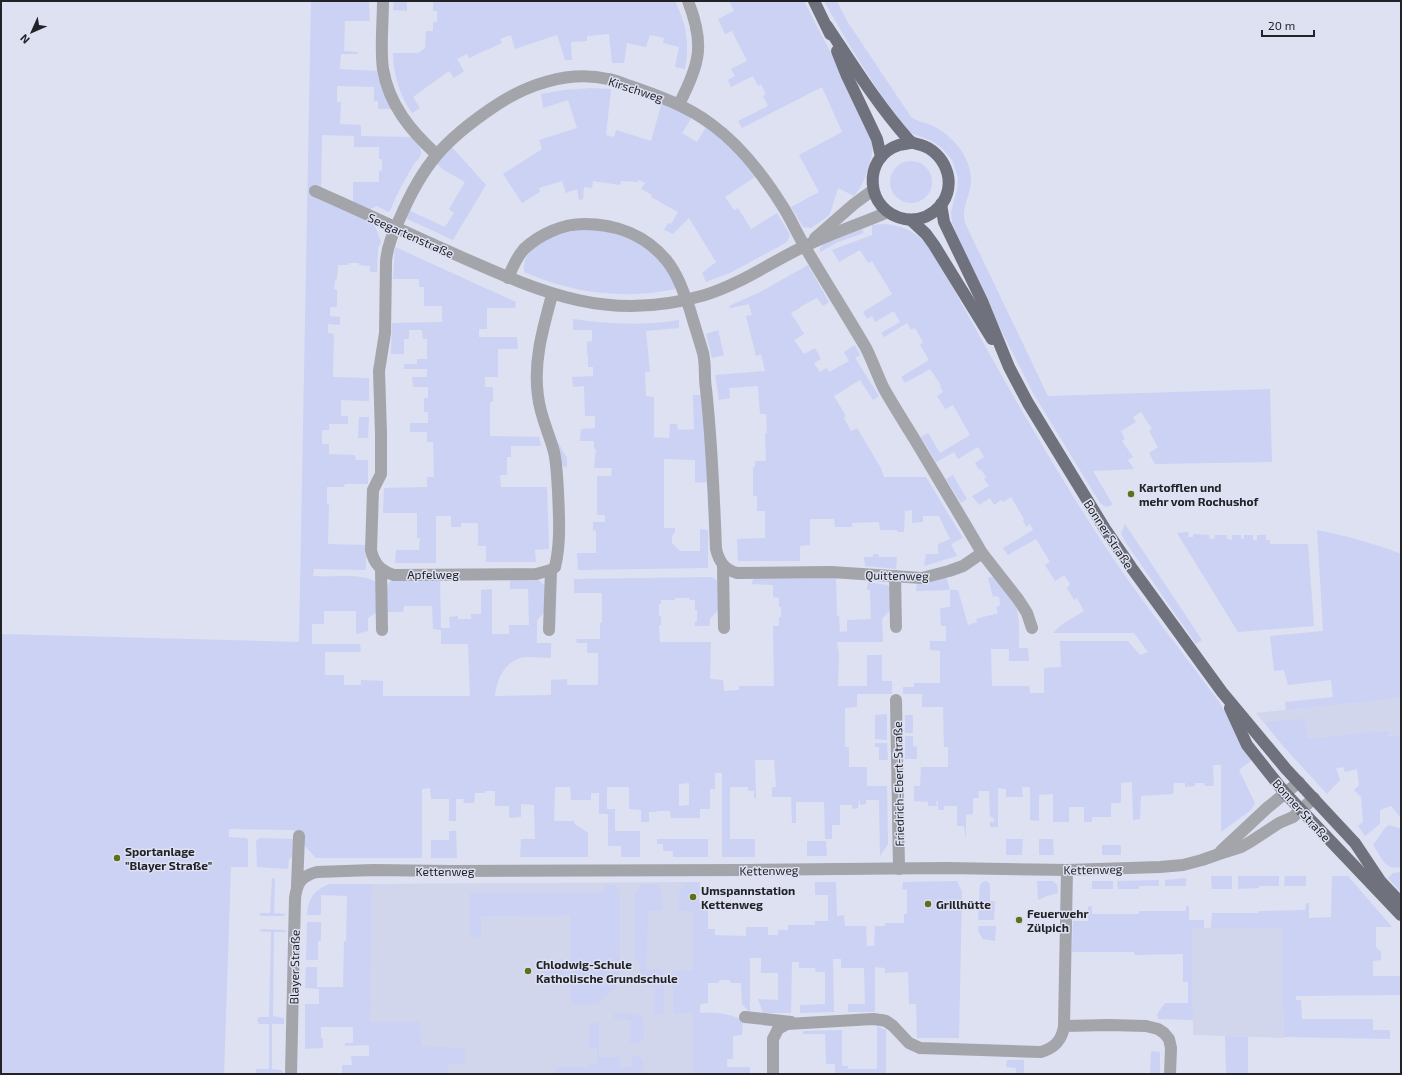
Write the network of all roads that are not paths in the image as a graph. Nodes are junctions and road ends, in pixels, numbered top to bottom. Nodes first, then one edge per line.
1 (383, 1) edge
2 (688, 1) edge
3 (814, 1) edge
4 (827, 26) junction
5 (679, 104) junction
6 (911, 143) junction
7 (436, 154) junction
8 (881, 157) junction
9 (873, 190) junction
10 (315, 191) dead end
11 (941, 204) junction
12 (888, 212) junction
13 (911, 220) junction
14 (395, 228) junction
15 (805, 246) junction
16 (508, 278) junction
17 (552, 295) junction
18 (686, 300) junction
19 (1010, 367) junction
20 (982, 553) junction
21 (723, 566) junction
22 (381, 569) junction
23 (551, 570) junction
24 (895, 576) junction
25 (896, 627) dead end
26 (724, 628) dead end
27 (1032, 628) dead end
28 (382, 630) dead end
29 (550, 630) dead end
30 (1222, 692) junction
31 (896, 700) dead end
32 (1299, 782) junction
33 (1285, 793) junction
34 (1314, 798) junction
35 (1300, 810) junction
36 (299, 836) dead end
37 (1219, 854) junction
38 (899, 868) junction
39 (1067, 870) junction
40 (297, 886) junction
41 (1401, 903) edge
42 (1401, 915) edge
43 (745, 1017) dead end
44 (797, 1022) junction
45 (1064, 1026) junction
46 (291, 1074) edge
47 (773, 1074) edge
48 (1170, 1074) edge

1 - 7 street
2 - 5 street
3 - 4 main road
4 - 6 main road
4 - 8 main road
5 - 7 street, Kirschweg
5 - 15 street, Kirschweg
6 - 8 main road
6 - 11 main road
7 - 14 street, Kirschweg
8 - 9 main road
9 - 12 main road
9 - 15 street, Seegartenstraße
10 - 14 street, Seegartenstraße
11 - 13 main road
11 - 19 main road, Bonner Straße
12 - 13 main road
12 - 15 street, Seegartenstraße
13 - 19 main road, Bonner Straße
14 - 16 street, Seegartenstraße
14 - 22 street
15 - 18 street, Seegartenstraße
15 - 20 street
16 - 17 street, Seegartenstraße
16 - 18 street
17 - 18 street, Seegartenstraße
17 - 23 street
18 - 21 street
19 - 30 main road, Bonner Straße
20 - 24 street, Quittenweg
20 - 27 street
21 - 24 street, Quittenweg
21 - 26 street
22 - 23 street, Apfelweg
22 - 28 street
23 - 29 street
24 - 25 street
30 - 32 main road, Bonner Straße
30 - 33 main road, Bonner Straße
31 - 38 street, Friedrich-Ebert-Straße
32 - 33 street, Kettenweg
32 - 34 main road, Bonner Straße
33 - 35 main road, Bonner Straße
33 - 37 street, Kettenweg
34 - 35 street, Kettenweg
34 - 41 main road, Bonner Straße
35 - 37 street, Kettenweg
35 - 42 main road, Bonner Straße
36 - 40 street, Blayer Straße
37 - 39 street, Kettenweg
38 - 39 street, Kettenweg
38 - 40 street, Kettenweg
39 - 45 street
40 - 46 street, Blayer Straße
43 - 44 street
44 - 45 street
44 - 47 street
45 - 48 street

